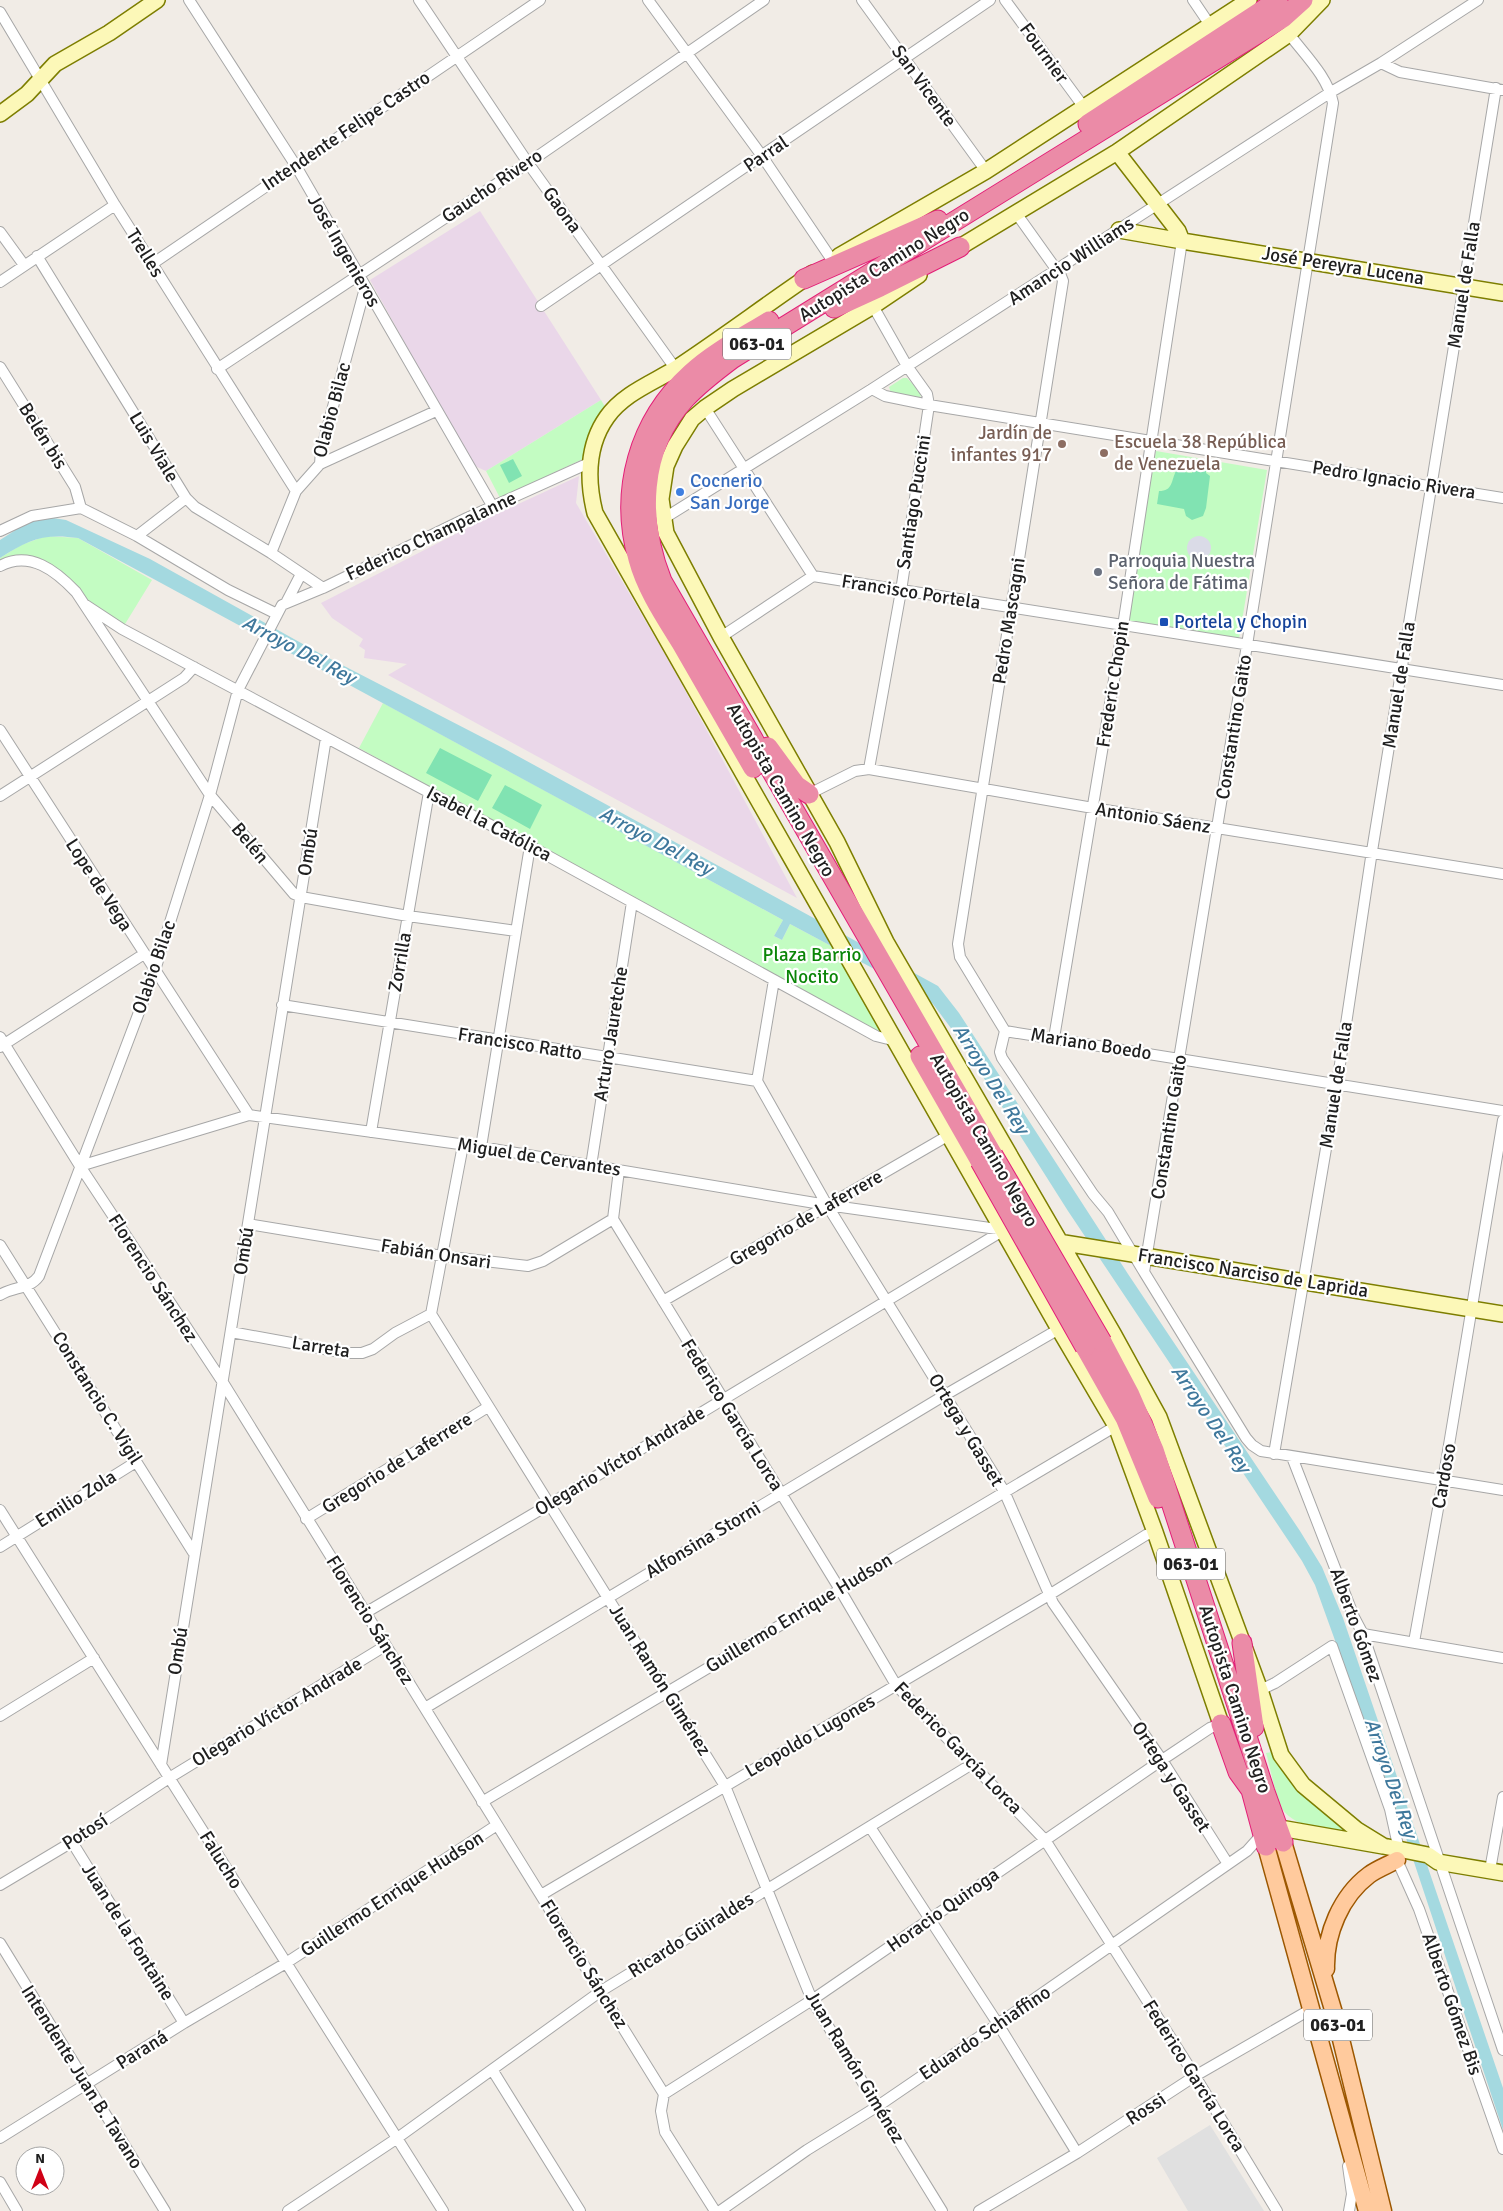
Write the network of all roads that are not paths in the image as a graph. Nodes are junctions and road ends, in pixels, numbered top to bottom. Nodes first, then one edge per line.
1 (157, 0) edge
2 (189, 0) edge
3 (419, 0) edge
4 (540, 0) edge
5 (648, 0) edge
6 (764, 0) edge
7 (862, 0) edge
8 (990, 0) edge
9 (1005, 0) edge
10 (1193, 0) edge
11 (1249, 0) edge
12 (1278, 0) edge
13 (1303, 0) edge
14 (1322, 0) edge
15 (1478, 0) edge
16 (0, 12) edge
17 (1210, 25) junction
18 (1289, 34) junction
19 (686, 53) junction
20 (455, 57) junction
21 (905, 60) junction
22 (1381, 63) junction
23 (41, 78) junction
24 (1500, 89) edge
25 (1331, 92) junction
26 (1083, 106) junction
27 (0, 114) edge
28 (1118, 152) junction
29 (762, 156) junction
30 (528, 163) junction
31 (296, 166) junction
32 (986, 171) junction
33 (1158, 204) junction
34 (115, 205) junction
35 (1016, 214) junction
36 (938, 220) junction
37 (1119, 230) junction
38 (0, 232) edge
39 (1182, 241) junction
40 (960, 247) junction
41 (37, 256) junction
42 (832, 260) junction
43 (1309, 260) junction
44 (152, 264) junction
45 (24, 265) junction
46 (602, 265) junction
47 (1057, 270) junction
48 (358, 275) junction
49 (804, 279) junction
50 (0, 282) edge
51 (1464, 286) junction
52 (365, 288) junction
53 (1503, 293) edge
54 (541, 306) dead end
55 (874, 306) junction
56 (771, 335) junction
57 (907, 366) junction
58 (0, 367) edge
59 (675, 368) junction
60 (217, 369) junction
61 (872, 389) junction
62 (929, 405) junction
63 (705, 408) junction
64 (436, 411) junction
65 (1040, 423) junction
66 (1150, 441) junction
67 (1276, 462) junction
68 (590, 463) junction
69 (320, 464) junction
70 (743, 470) junction
71 (1432, 486) junction
72 (296, 491) junction
73 (186, 498) junction
74 (1503, 498) edge
75 (493, 507) junction
76 (81, 508) junction
77 (663, 519) junction
78 (0, 531) edge
79 (137, 536) junction
80 (271, 553) junction
81 (0, 566) edge
82 (301, 574) junction
83 (813, 576) junction
84 (323, 588) junction
85 (901, 591) junction
86 (287, 602) junction
87 (84, 604) junction
88 (1012, 607) junction
89 (276, 614) junction
90 (1123, 626) junction
91 (721, 637) junction
92 (1248, 645) junction
93 (194, 667) junction
94 (1402, 668) junction
95 (712, 671) junction
96 (1503, 685) edge
97 (238, 690) junction
98 (150, 700) junction
99 (0, 730) edge
100 (326, 738) junction
101 (869, 770) junction
102 (29, 777) junction
103 (982, 790) junction
104 (429, 792) junction
105 (809, 794) junction
106 (210, 795) junction
107 (0, 796) edge
108 (1093, 808) junction
109 (1218, 829) junction
110 (530, 846) junction
111 (1372, 851) junction
112 (1503, 874) edge
113 (301, 897) junction
114 (831, 901) junction
115 (632, 902) junction
116 (408, 916) junction
117 (516, 931) junction
118 (144, 954) junction
119 (155, 970) junction
120 (774, 980) junction
121 (282, 1005) junction
122 (390, 1022) junction
123 (1005, 1031) junction
124 (1054, 1038) junction
125 (500, 1041) junction
126 (896, 1041) junction
127 (2, 1043) edge
128 (607, 1057) junction
129 (1180, 1059) junction
130 (757, 1081) junction
131 (1337, 1084) junction
132 (1503, 1111) edge
133 (249, 1115) junction
134 (264, 1117) junction
135 (1503, 1120) edge
136 (370, 1132) junction
137 (949, 1135) junction
138 (463, 1145) junction
139 (481, 1147) junction
140 (80, 1166) junction
141 (590, 1166) junction
142 (619, 1170) junction
143 (828, 1205) junction
144 (613, 1219) junction
145 (248, 1224) junction
146 (1004, 1230) junction
147 (1059, 1242) junction
148 (0, 1245) edge
149 (1126, 1252) junction
150 (1149, 1255) junction
151 (442, 1256) junction
152 (1144, 1272) junction
153 (1304, 1281) junction
154 (28, 1286) junction
155 (0, 1295) edge
156 (888, 1300) junction
157 (663, 1301) junction
158 (1472, 1309) junction
159 (431, 1314) junction
160 (1503, 1314) edge
161 (1059, 1329) junction
162 (231, 1332) junction
163 (222, 1381) junction
164 (945, 1395) junction
165 (722, 1399) junction
166 (488, 1407) junction
167 (1116, 1426) junction
168 (1274, 1454) junction
169 (1292, 1458) junction
170 (136, 1462) junction
171 (1443, 1481) junction
172 (1503, 1490) edge
173 (1004, 1491) junction
174 (782, 1494) junction
175 (550, 1504) junction
176 (0, 1510) edge
177 (306, 1519) junction
178 (1155, 1532) junction
179 (17, 1537) junction
180 (0, 1547) edge
181 (193, 1552) junction
182 (839, 1588) junction
183 (1048, 1595) junction
184 (608, 1597) junction
185 (365, 1613) junction
186 (1363, 1634) junction
187 (1414, 1642) junction
188 (1242, 1643) junction
189 (385, 1646) junction
190 (94, 1658) junction
191 (1503, 1658) edge
192 (896, 1686) junction
193 (1260, 1690) junction
194 (668, 1692) junction
195 (426, 1708) junction
196 (0, 1716) edge
197 (1221, 1724) junction
198 (1162, 1760) junction
199 (972, 1764) junction
200 (161, 1765) junction
201 (169, 1778) junction
202 (725, 1786) junction
203 (1258, 1791) junction
204 (1503, 1797) edge
205 (482, 1802) junction
206 (497, 1825) junction
207 (870, 1827) junction
208 (1272, 1837) junction
209 (1045, 1840) junction
210 (72, 1842) junction
211 (1383, 1846) junction
212 (1403, 1856) junction
213 (1433, 1861) junction
214 (1228, 1864) junction
215 (1497, 1871) edge
216 (0, 1885) edge
217 (767, 1888) junction
218 (541, 1895) junction
219 (930, 1920) junction
220 (0, 1943) edge
221 (1113, 1945) junction
222 (286, 1963) junction
223 (1326, 1983) junction
224 (601, 1991) junction
225 (812, 2000) junction
226 (1313, 2008) junction
227 (184, 2023) junction
228 (998, 2024) junction
229 (1503, 2050) edge
230 (493, 2071) junction
231 (1195, 2076) junction
232 (87, 2084) junction
233 (664, 2094) junction
234 (878, 2106) junction
235 (1340, 2108) junction
236 (0, 2138) edge
237 (396, 2139) junction
238 (1503, 2149) edge
239 (1077, 2153) junction
240 (0, 2182) edge
241 (18, 2211) edge
242 (165, 2211) edge
243 (288, 2211) edge
244 (442, 2211) edge
245 (580, 2211) edge
246 (715, 2211) edge
247 (720, 2211) edge
248 (942, 2211) edge
249 (980, 2211) edge
250 (1277, 2211) edge
251 (1350, 2211) edge
252 (1367, 2211) edge
253 (1383, 2211) edge

1 - 23 street
2 - 31 street, José Ingenieros
3 - 20 street, Gaona
4 - 20 street, Intendente Felipe Castro
5 - 19 street
6 - 19 street, Gaucho Rivero
7 - 21 street, San Vicente
8 - 21 street, Parral
9 - 26 street, Fournier
10 - 17 street
11 - 17 street
12 - 36 highway, Autopista Camino Negro / 063-01
13 - 56 highway, Autopista Camino Negro / 063-01
14 - 18 street
15 - 22 street, Amancio Williams
16 - 23 street, Trelles
17 - 26 street
18 - 25 street
18 - 28 street
19 - 29 street
19 - 30 street, Gaucho Rivero
20 - 30 street, Gaona
20 - 31 street, Intendente Felipe Castro
21 - 29 street, Parral
21 - 32 street, San Vicente
22 - 24 street
22 - 25 street, Amancio Williams
23 - 27 street
23 - 34 street, Trelles
24 - 51 street, Manuel de Falla
25 - 33 street, Amancio Williams
25 - 43 street, Constantino Gaito
26 - 32 street
28 - 33 street
28 - 35 street
29 - 42 street
29 - 46 street, Parral
30 - 46 street, Gaona
30 - 48 street, Gaucho Rivero
31 - 44 street, Intendente Felipe Castro
31 - 48 street, José Ingenieros
32 - 42 street
33 - 37 street, Amancio Williams
33 - 39 street
34 - 41 street
34 - 44 street, Trelles
35 - 40 street
35 - 47 street, Pedro Mascagni
36 - 49 highway
36 - 114 highway, Autopista Camino Negro / 063-01
37 - 39 street, José Pereyra Lucena
37 - 47 street, Amancio Williams
38 - 45 street
39 - 43 street, José Pereyra Lucena
39 - 66 street, Frederic Chopin
40 - 55 street
40 - 56 highway
41 - 45 street
41 - 73 street, Luis Viale
42 - 49 street
43 - 51 street, José Pereyra Lucena
43 - 67 street, Constantino Gaito
44 - 60 street, Trelles
45 - 50 street
46 - 54 street, Parral
46 - 59 street, Gaona
47 - 57 street, Amancio Williams
47 - 65 street, Pedro Mascagni
48 - 52 street, José Ingenieros
48 - 60 street, Gaucho Rivero
49 - 59 street
51 - 53 street, José Pereyra Lucena
51 - 71 street, Manuel de Falla
52 - 64 street, José Ingenieros
52 - 69 street, Olabio Bilac
55 - 57 street
55 - 63 street
56 - 95 highway, Autopista Camino Negro / 063-01
57 - 61 street, Amancio Williams
57 - 62 street
58 - 76 street, Belén bis
59 - 68 street
60 - 72 street, Trelles
61 - 62 street, Pedro Ignacio Rivera
61 - 70 street, Amancio Williams
62 - 65 street, Pedro Ignacio Rivera
62 - 85 street, Santiago Puccini
63 - 70 street
63 - 77 street
64 - 69 street
64 - 75 street, José Ingenieros
65 - 66 street, Pedro Ignacio Rivera
65 - 88 street, Pedro Mascagni
66 - 67 street, Pedro Ignacio Rivera
66 - 90 street, Frederic Chopin
67 - 71 street, Pedro Ignacio Rivera
67 - 92 street, Constantino Gaito
68 - 75 street, Federico Champalanne
68 - 114 street
69 - 72 street, Olabio Bilac
70 - 77 street, Amancio Williams
70 - 83 street
71 - 74 street, Pedro Ignacio Rivera
71 - 94 street, Manuel de Falla
72 - 80 street, Olabio Bilac
73 - 79 street
73 - 80 street, Luis Viale
75 - 84 street, Federico Champalanne
76 - 78 street
76 - 79 street
77 - 91 street
79 - 89 street
80 - 82 street, Luis Viale
81 - 87 street
82 - 84 street, Luis Viale
82 - 86 street
83 - 85 street, Francisco Portela
83 - 91 street
84 - 86 street, Federico Champalanne
85 - 88 street, Francisco Portela
85 - 101 street, Santiago Puccini
86 - 89 street, Federico Champalanne
87 - 93 street, Isabel la Católica
87 - 98 street, Belén
88 - 90 street, Francisco Portela
88 - 103 street, Pedro Mascagni
89 - 97 street, Olabio Bilac
90 - 92 street, Francisco Portela
90 - 108 street, Frederic Chopin
91 - 105 street
92 - 94 street, Francisco Portela
92 - 109 street, Constantino Gaito
93 - 97 street, Isabel la Católica
93 - 98 street
94 - 96 street, Francisco Portela
94 - 111 street, Manuel de Falla
95 - 105 highway
95 - 114 highway, Autopista Camino Negro / 063-01
97 - 100 street, Isabel la Católica
97 - 106 street, Olabio Bilac
98 - 102 street
98 - 106 street, Belén
99 - 102 street, Lope de Vega
100 - 104 street, Isabel la Católica
100 - 113 street, Ombú
101 - 103 street, Antonio Sáenz
101 - 105 street, Antonio Sáenz
102 - 107 street
102 - 118 street, Lope de Vega
103 - 108 street, Antonio Sáenz
103 - 123 street, Pedro Mascagni
104 - 110 street, Isabel la Católica
104 - 116 street, Zorrilla
105 - 147 street
106 - 113 street, Belén
106 - 119 street, Olabio Bilac
108 - 109 street, Antonio Sáenz
108 - 124 street, Frederic Chopin
109 - 111 street, Antonio Sáenz
109 - 129 street, Constantino Gaito
110 - 115 street, Isabel la Católica
110 - 117 street
111 - 112 street, Antonio Sáenz
111 - 131 street, Manuel de Falla
113 - 116 street
113 - 121 street, Ombú
114 - 126 street
114 - 203 highway, Autopista Camino Negro / 063-01, bridge
115 - 120 street, Isabel la Católica
115 - 128 street, Arturo Jauretche
116 - 117 street
116 - 122 street, Zorrilla
117 - 125 street
118 - 119 street, Lope de Vega
118 - 127 street
119 - 133 street, Lope de Vega
119 - 140 street, Olabio Bilac
120 - 126 street, Isabel la Católica
120 - 130 street
121 - 122 street, Francisco Ratto
121 - 134 street, Ombú
122 - 125 street, Francisco Ratto
122 - 136 street, Zorrilla
123 - 124 street, Mariano Boedo
123 - 149 street
124 - 129 street, Mariano Boedo
125 - 128 street, Francisco Ratto
125 - 139 street
126 - 137 street
127 - 140 street, Florencio Sánchez
128 - 130 street, Francisco Ratto
128 - 141 street, Arturo Jauretche
129 - 131 street, Mariano Boedo
129 - 150 street, Constantino Gaito
130 - 143 street, Ortega y Gasset
131 - 132 street, Mariano Boedo
131 - 153 street, Manuel de Falla
133 - 134 street, Miguel de Cervantes
133 - 140 street, Miguel de Cervantes
134 - 136 street, Miguel de Cervantes
134 - 145 street, Ombú
135 - 158 street, Cardoso
136 - 138 street, Miguel de Cervantes
137 - 143 street, Gregorio de Laferrere
137 - 146 street
138 - 139 street, Miguel de Cervantes
138 - 151 street
139 - 141 street, Miguel de Cervantes
140 - 154 street, Olabio Bilac
140 - 163 street, Florencio Sánchez
141 - 142 street, Miguel de Cervantes
142 - 143 street, Miguel de Cervantes
142 - 144 street
143 - 146 street, Miguel de Cervantes
143 - 156 street, Ortega y Gasset
143 - 157 street, Gregorio de Laferrere
144 - 151 street, Fabián Onsari
144 - 157 street, Federico García Lorca
145 - 151 street, Fabián Onsari
145 - 162 street, Ombú
146 - 147 street, Francisco Narciso de Laprida
146 - 156 street, Olegario Víctor Andrade
146 - 161 street
147 - 149 street, Francisco Narciso de Laprida
147 - 188 street
148 - 154 street, Constancio C. Vigil
149 - 150 street, Francisco Narciso de Laprida
149 - 152 street
150 - 152 street, Constantino Gaito
150 - 153 street, Francisco Narciso de Laprida
151 - 159 street
152 - 168 street
153 - 158 street, Francisco Narciso de Laprida
153 - 168 street
154 - 155 street
154 - 170 street, Constancio C. Vigil
156 - 164 street, Ortega y Gasset
156 - 165 street, Olegario Víctor Andrade
157 - 165 street, Federico García Lorca
158 - 160 street, Francisco Narciso de Laprida
158 - 171 street, Cardoso
159 - 162 street, Larreta
159 - 166 street, Juan Ramón Giménez
161 - 164 street, Alfonsina Storni
161 - 167 street
162 - 163 street, Ombú
163 - 177 street, Florencio Sánchez
163 - 181 street, Ombú
164 - 173 street, Ortega y Gasset
164 - 174 street, Alfonsina Storni
165 - 174 street, Federico García Lorca
165 - 175 street, Olegario Víctor Andrade
166 - 175 street, Juan Ramón Giménez
166 - 177 street, Gregorio de Laferrere
167 - 173 street, Guillermo Enrique Hudson
167 - 178 street
168 - 169 street
169 - 171 street
169 - 186 street, Alberto Gómez
170 - 179 street, Emilio Zola
170 - 181 street, Constancio C. Vigil
171 - 172 street
171 - 187 street, Cardoso
173 - 182 street, Guillermo Enrique Hudson
173 - 183 street, Ortega y Gasset
174 - 182 street, Federico García Lorca
174 - 184 street, Alfonsina Storni
175 - 184 street, Juan Ramón Giménez
175 - 185 street, Olegario Víctor Andrade
176 - 179 street, Falucho
177 - 185 street, Florencio Sánchez
178 - 183 street, Leopoldo Lugones
178 - 197 street
179 - 180 street, Emilio Zola
179 - 190 street, Falucho
181 - 200 street, Ombú
182 - 192 street, Federico García Lorca
182 - 194 street, Guillermo Enrique Hudson
183 - 192 street, Leopoldo Lugones
183 - 198 street, Ortega y Gasset
184 - 194 street, Juan Ramón Giménez
184 - 195 street, Alfonsina Storni
185 - 189 street, Florencio Sánchez
186 - 187 street
186 - 213 street, Alberto Gómez
187 - 191 street
188 - 193 street
188 - 203 highway
189 - 195 street, Florencio Sánchez
189 - 201 street, Olegario Víctor Andrade
190 - 196 street
190 - 200 street, Falucho
192 - 199 street, Federico García Lorca
192 - 202 street, Leopoldo Lugones
193 - 211 street
193 - 212 street, Alberto Gómez Bis
194 - 202 street, Juan Ramón Giménez
194 - 205 street, Guillermo Enrique Hudson
195 - 205 street, Florencio Sánchez
197 - 198 street, Horacio Quiroga
197 - 203 highway
198 - 209 street, Horacio Quiroga
198 - 214 street, Ortega y Gasset
199 - 207 street, Ricardo Güiraldes
199 - 209 street, Federico García Lorca
200 - 201 street, Falucho
201 - 210 street, Potosí
201 - 222 street, Falucho
202 - 217 street, Juan Ramón Giménez
202 - 218 street, Leopoldo Lugones
203 - 208 highway, Autopista Camino Negro / 063-01
204 - 215 street
205 - 206 street, Florencio Sánchez
206 - 218 street, Florencio Sánchez
206 - 222 street, Guillermo Enrique Hudson
207 - 217 street, Ricardo Güiraldes
207 - 219 street
208 - 211 street
208 - 212 street
208 - 214 street, Eduardo Schiaffino
208 - 223 main road, 063-01
208 - 226 main road, 063-01
209 - 219 street, Horacio Quiroga
209 - 221 street, Federico García Lorca
210 - 216 street, Potosí
210 - 227 street, Juan de la Fontaine
211 - 212 street
212 - 213 street
212 - 223 main road
212 - 238 street, Alberto Gómez Bis
213 - 215 street
213 - 229 street, Alberto Gómez
214 - 221 street, Eduardo Schiaffino
217 - 224 street, Ricardo Güiraldes
217 - 225 street, Juan Ramón Giménez
218 - 224 street, Florencio Sánchez
219 - 225 street, Horacio Quiroga
219 - 228 street
220 - 232 street, Intendente Juan B. Tavano
221 - 228 street, Eduardo Schiaffino
221 - 231 street, Federico García Lorca
222 - 227 street, Paraná
222 - 237 street, Falucho
223 - 253 main road, 063-01
224 - 230 street, Ricardo Güiraldes
224 - 233 street, Florencio Sánchez
225 - 233 street, Horacio Quiroga
225 - 234 street, Juan Ramón Giménez
226 - 231 street, Rossi
226 - 235 main road, 063-01
227 - 232 street, Paraná
228 - 234 street, Eduardo Schiaffino
228 - 239 street
230 - 237 street, Ricardo Güiraldes
230 - 245 street
231 - 239 street, Rossi
231 - 250 street, Federico García Lorca
232 - 236 street, Paraná
232 - 242 street, Intendente Juan B. Tavano
233 - 246 street
234 - 247 street, Eduardo Schiaffino
234 - 248 street, Juan Ramón Giménez
235 - 251 street
235 - 252 main road, 063-01
237 - 243 street, Ricardo Güiraldes
237 - 244 street, Falucho
239 - 249 street, Rossi
240 - 241 street

